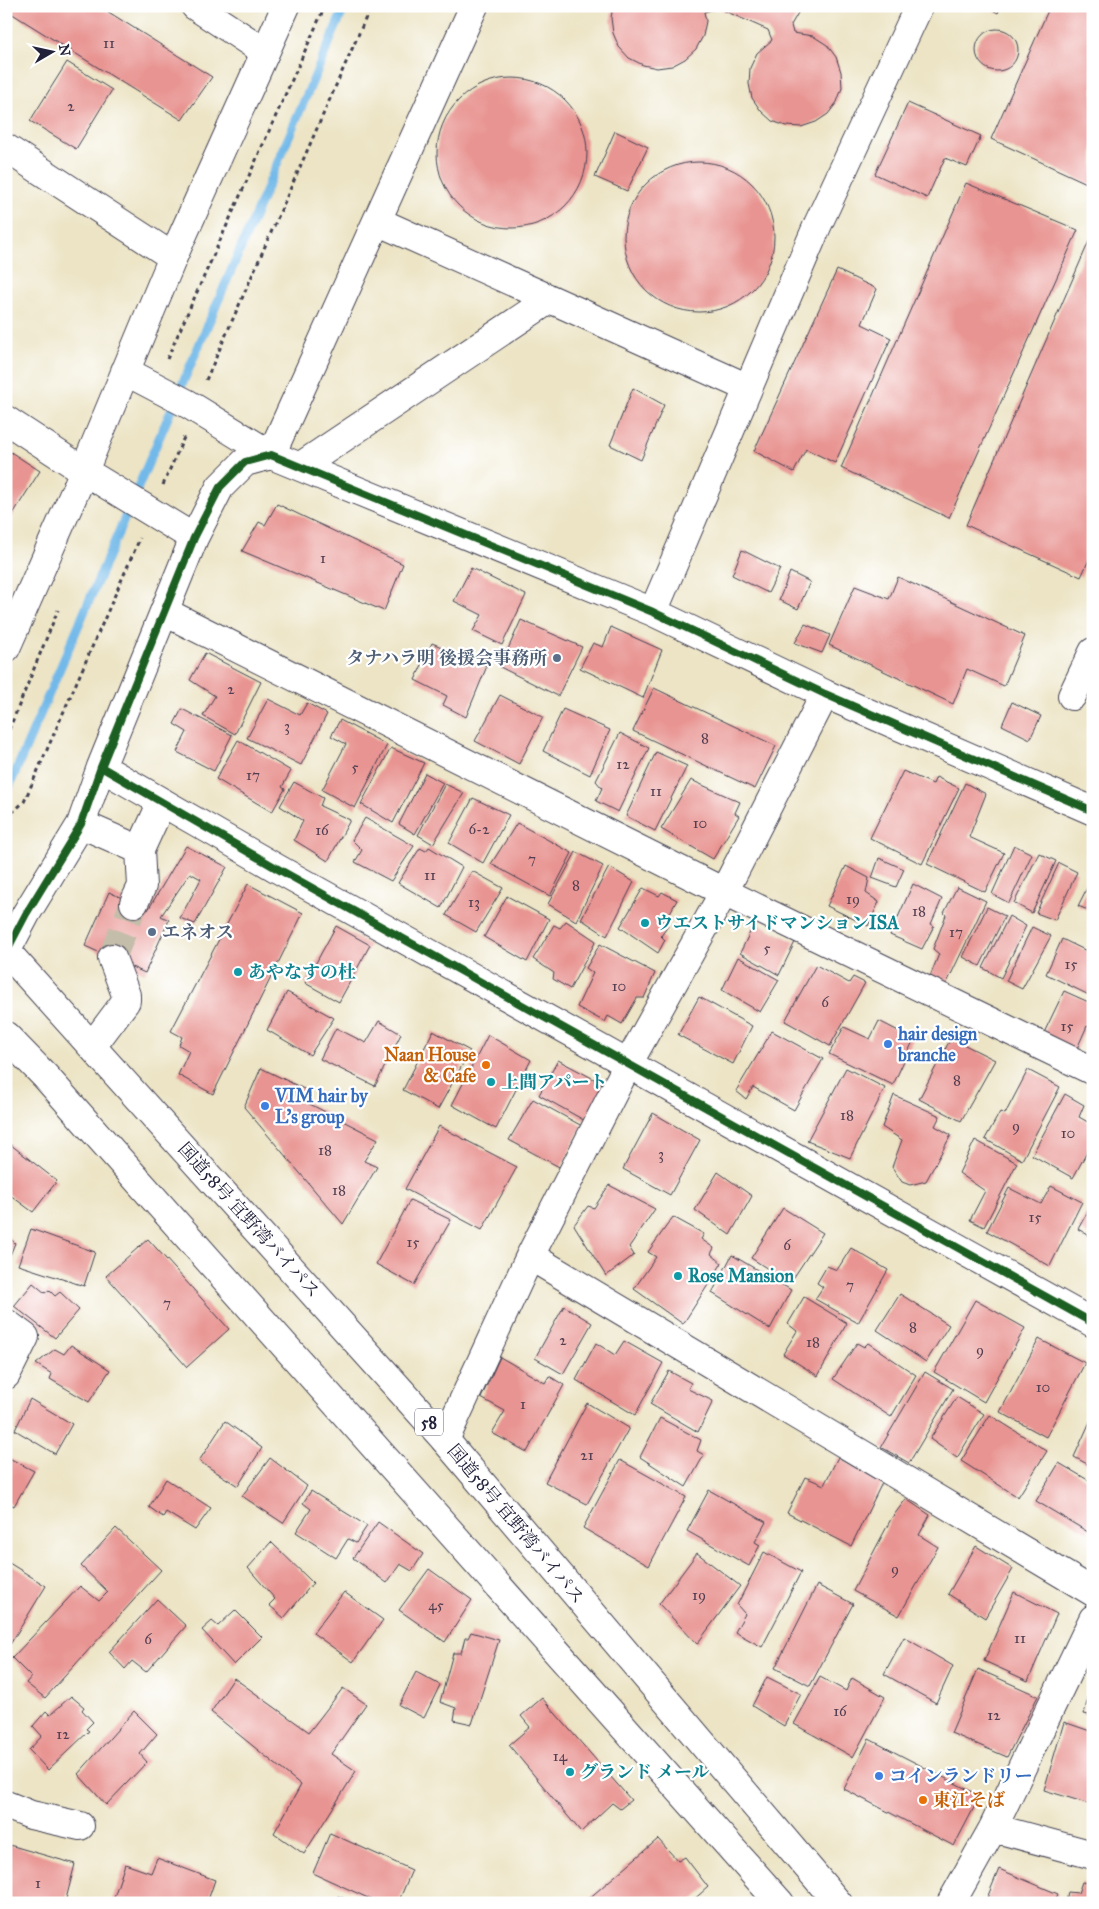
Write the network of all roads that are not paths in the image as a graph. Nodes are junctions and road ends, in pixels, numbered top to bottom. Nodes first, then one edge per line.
1 (196, 6) edge
2 (286, 6) edge
3 (474, 6) edge
4 (919, 6) edge
5 (265, 52) junction
6 (6, 148) edge
7 (377, 221) junction
8 (172, 257) junction
9 (550, 299) junction
10 (125, 371) junction
11 (748, 388) junction
12 (6, 420) edge
13 (271, 455) junction
14 (301, 466) junction
15 (84, 470) junction
16 (194, 538) junction
17 (165, 612) junction
18 (653, 612) junction
19 (6, 648) edge
20 (1093, 652) edge
21 (825, 694) junction
22 (1072, 696) dead end
23 (101, 767) junction
24 (162, 802) junction
25 (1093, 811) edge
26 (81, 824) junction
27 (140, 850) junction
28 (724, 892) junction
29 (134, 903) tunnel mouth
30 (6, 952) edge
31 (112, 958) tunnel mouth
32 (6, 1036) edge
33 (93, 1046) junction
34 (628, 1064) junction
35 (1093, 1071) edge
36 (530, 1256) junction
37 (6, 1323) edge
38 (1093, 1324) edge
39 (6, 1375) edge
40 (445, 1440) junction
41 (1093, 1592) edge
42 (1093, 1619) edge
43 (6, 1805) edge
44 (80, 1826) dead end
45 (993, 1828) junction
46 (1093, 1854) edge
47 (780, 1903) edge
48 (838, 1903) edge
49 (951, 1903) edge

1 - 5 main road
2 - 5 main road
3 - 7 main road
4 - 11 main road
5 - 8 main road
6 - 8 main road
7 - 9 main road
7 - 13 main road
8 - 10 main road
9 - 11 main road
9 - 14 main road
10 - 13 main road
10 - 15 main road
11 - 18 main road
12 - 15 main road
13 - 14 main road
13 - 16 main road
14 - 18 main road
15 - 16 main road
15 - 19 main road
16 - 17 main road
17 - 23 main road
17 - 28 main road
18 - 21 main road
20 - 22 main road
21 - 25 main road
21 - 28 main road
23 - 24 main road
23 - 26 main road
24 - 27 main road
24 - 34 main road
26 - 27 main road
26 - 30 main road
27 - 29 main road
28 - 34 main road
28 - 35 main road
30 - 33 main road, 国道58号 宜野湾バイパス / 58
31 - 33 main road
32 - 47 main road
33 - 40 main road, 国道58号 宜野湾バイパス / 58
34 - 36 main road
34 - 38 main road
36 - 40 main road
36 - 41 main road
37 - 39 main road
40 - 48 main road, 国道58号 宜野湾バイパス / 58
42 - 45 main road
43 - 44 main road
45 - 46 main road
45 - 49 main road

